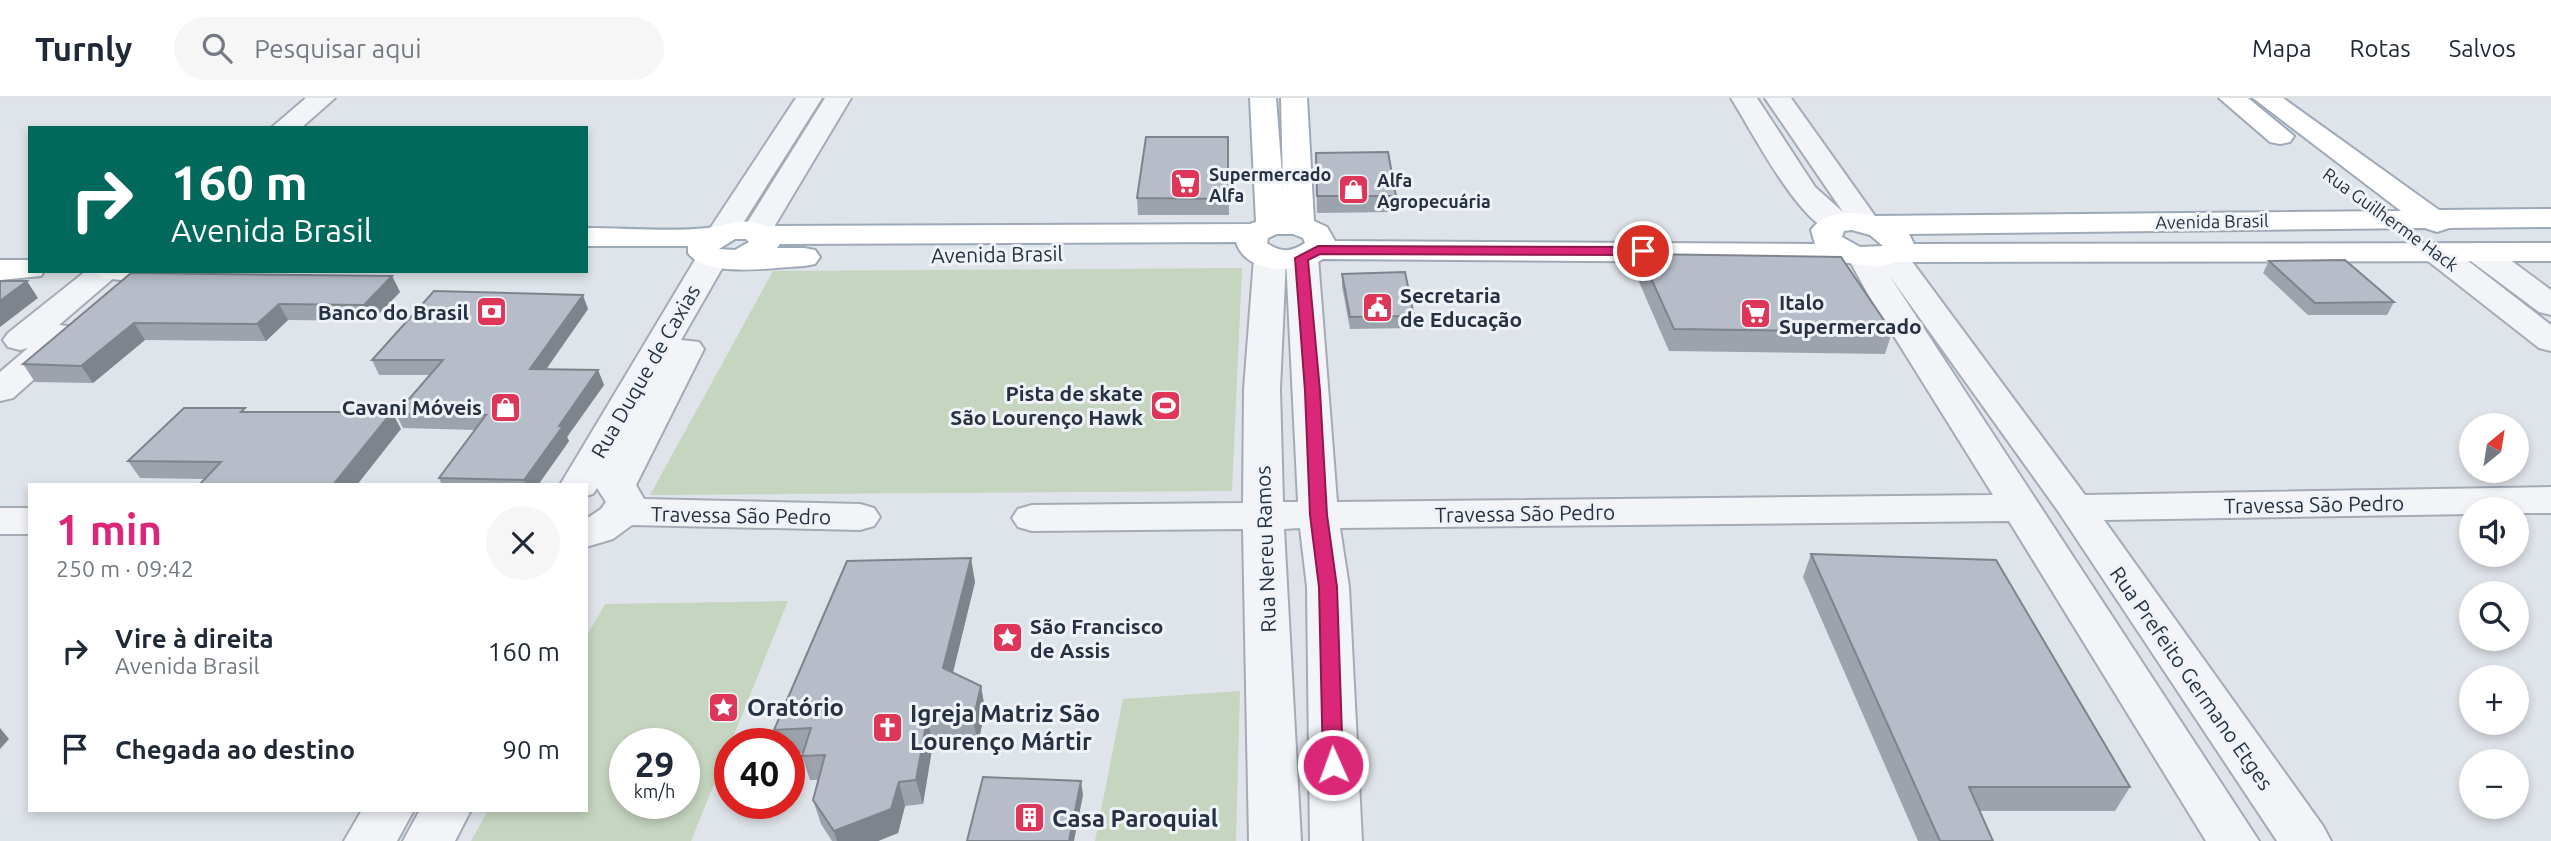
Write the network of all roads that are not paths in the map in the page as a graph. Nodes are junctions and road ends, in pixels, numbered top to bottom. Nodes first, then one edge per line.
1 (322, 98) edge
2 (349, 98) edge
3 (809, 98) edge
4 (838, 98) edge
5 (1263, 98) edge
6 (1294, 98) edge
7 (1744, 98) edge
8 (1778, 98) edge
9 (2232, 98) edge
10 (2266, 98) edge
11 (287, 126) edge
12 (314, 126) edge
13 (2429, 218) junction
14 (2551, 218) edge
15 (2387, 219) junction
16 (760, 233) junction
17 (588, 237) edge
18 (1863, 239) junction
19 (1286, 242) junction
20 (28, 243) edge
21 (0, 244) edge
22 (721, 250) junction
23 (2479, 252) junction
24 (2551, 252) edge
25 (2439, 254) junction
26 (588, 259) edge
27 (28, 269) edge
28 (0, 270) edge
29 (103, 273) edge
30 (137, 273) edge
31 (2551, 305) edge
32 (2551, 341) edge
33 (0, 355) edge
34 (1262, 389) junction
35 (0, 390) edge
36 (1312, 391) junction
37 (2551, 500) edge
38 (2020, 508) junction
39 (2074, 508) junction
40 (595, 511) edge
41 (1318, 515) junction
42 (1263, 516) junction
43 (860, 517) dead end
44 (1032, 518) dead end
45 (0, 521) edge
46 (28, 521) edge
47 (387, 812) edge
48 (445, 812) edge
49 (370, 841) edge
50 (429, 841) edge
51 (1275, 841) edge
52 (1336, 841) edge
53 (2233, 841) edge
54 (2305, 841) edge

1 - 11 street
2 - 12 street
3 - 22 street, Rua Duque de Caxias
4 - 16 street
5 - 19 main road, Rua Nereu Ramos
6 - 19 main road, Rua Nereu Ramos
7 - 18 street, Rua Prefeito Germano Etges
8 - 18 street, Rua Prefeito Germano Etges
9 - 15 main road, Rua Guilherme Hack
10 - 13 main road, Rua Guilherme Hack
13 - 14 main road, Avenida Brasil
13 - 15 main road, Avenida Brasil
13 - 23 main road, Rua Guilherme Hack
15 - 18 main road, Avenida Brasil
15 - 25 main road, Rua Guilherme Hack
16 - 19 main road, Avenida Brasil
16 - 22 main road
17 - 22 main road, Avenida Brasil
18 - 19 main road, Avenida Brasil
18 - 25 main road, Avenida Brasil
18 - 38 street, Rua Prefeito Germano Etges
18 - 39 street, Rua Prefeito Germano Etges
19 - 22 main road, Avenida Brasil
19 - 34 street, Rua Nereu Ramos
19 - 36 street, Rua Nereu Ramos
20 - 21 main road
22 - 26 main road, Avenida Brasil
22 - 40 street, Rua Duque de Caxias
23 - 24 main road, Avenida Brasil
23 - 25 main road, Avenida Brasil
23 - 31 street, Rua Guilherme Hack
25 - 32 street, Rua Guilherme Hack
27 - 28 main road
29 - 33 street
30 - 35 street
34 - 36 street
34 - 42 street, Rua Nereu Ramos
36 - 41 street, Rua Nereu Ramos
37 - 39 street, Travessa São Pedro
38 - 39 street, Travessa São Pedro
38 - 41 street, Travessa São Pedro
38 - 53 street, Rua Prefeito Germano Etges
39 - 54 street, Rua Prefeito Germano Etges
40 - 43 street, Travessa São Pedro
41 - 42 street, Travessa São Pedro
41 - 52 street, Rua Nereu Ramos
42 - 44 street, Travessa São Pedro
42 - 51 street, Rua Nereu Ramos
45 - 46 street
47 - 49 street
48 - 50 street

